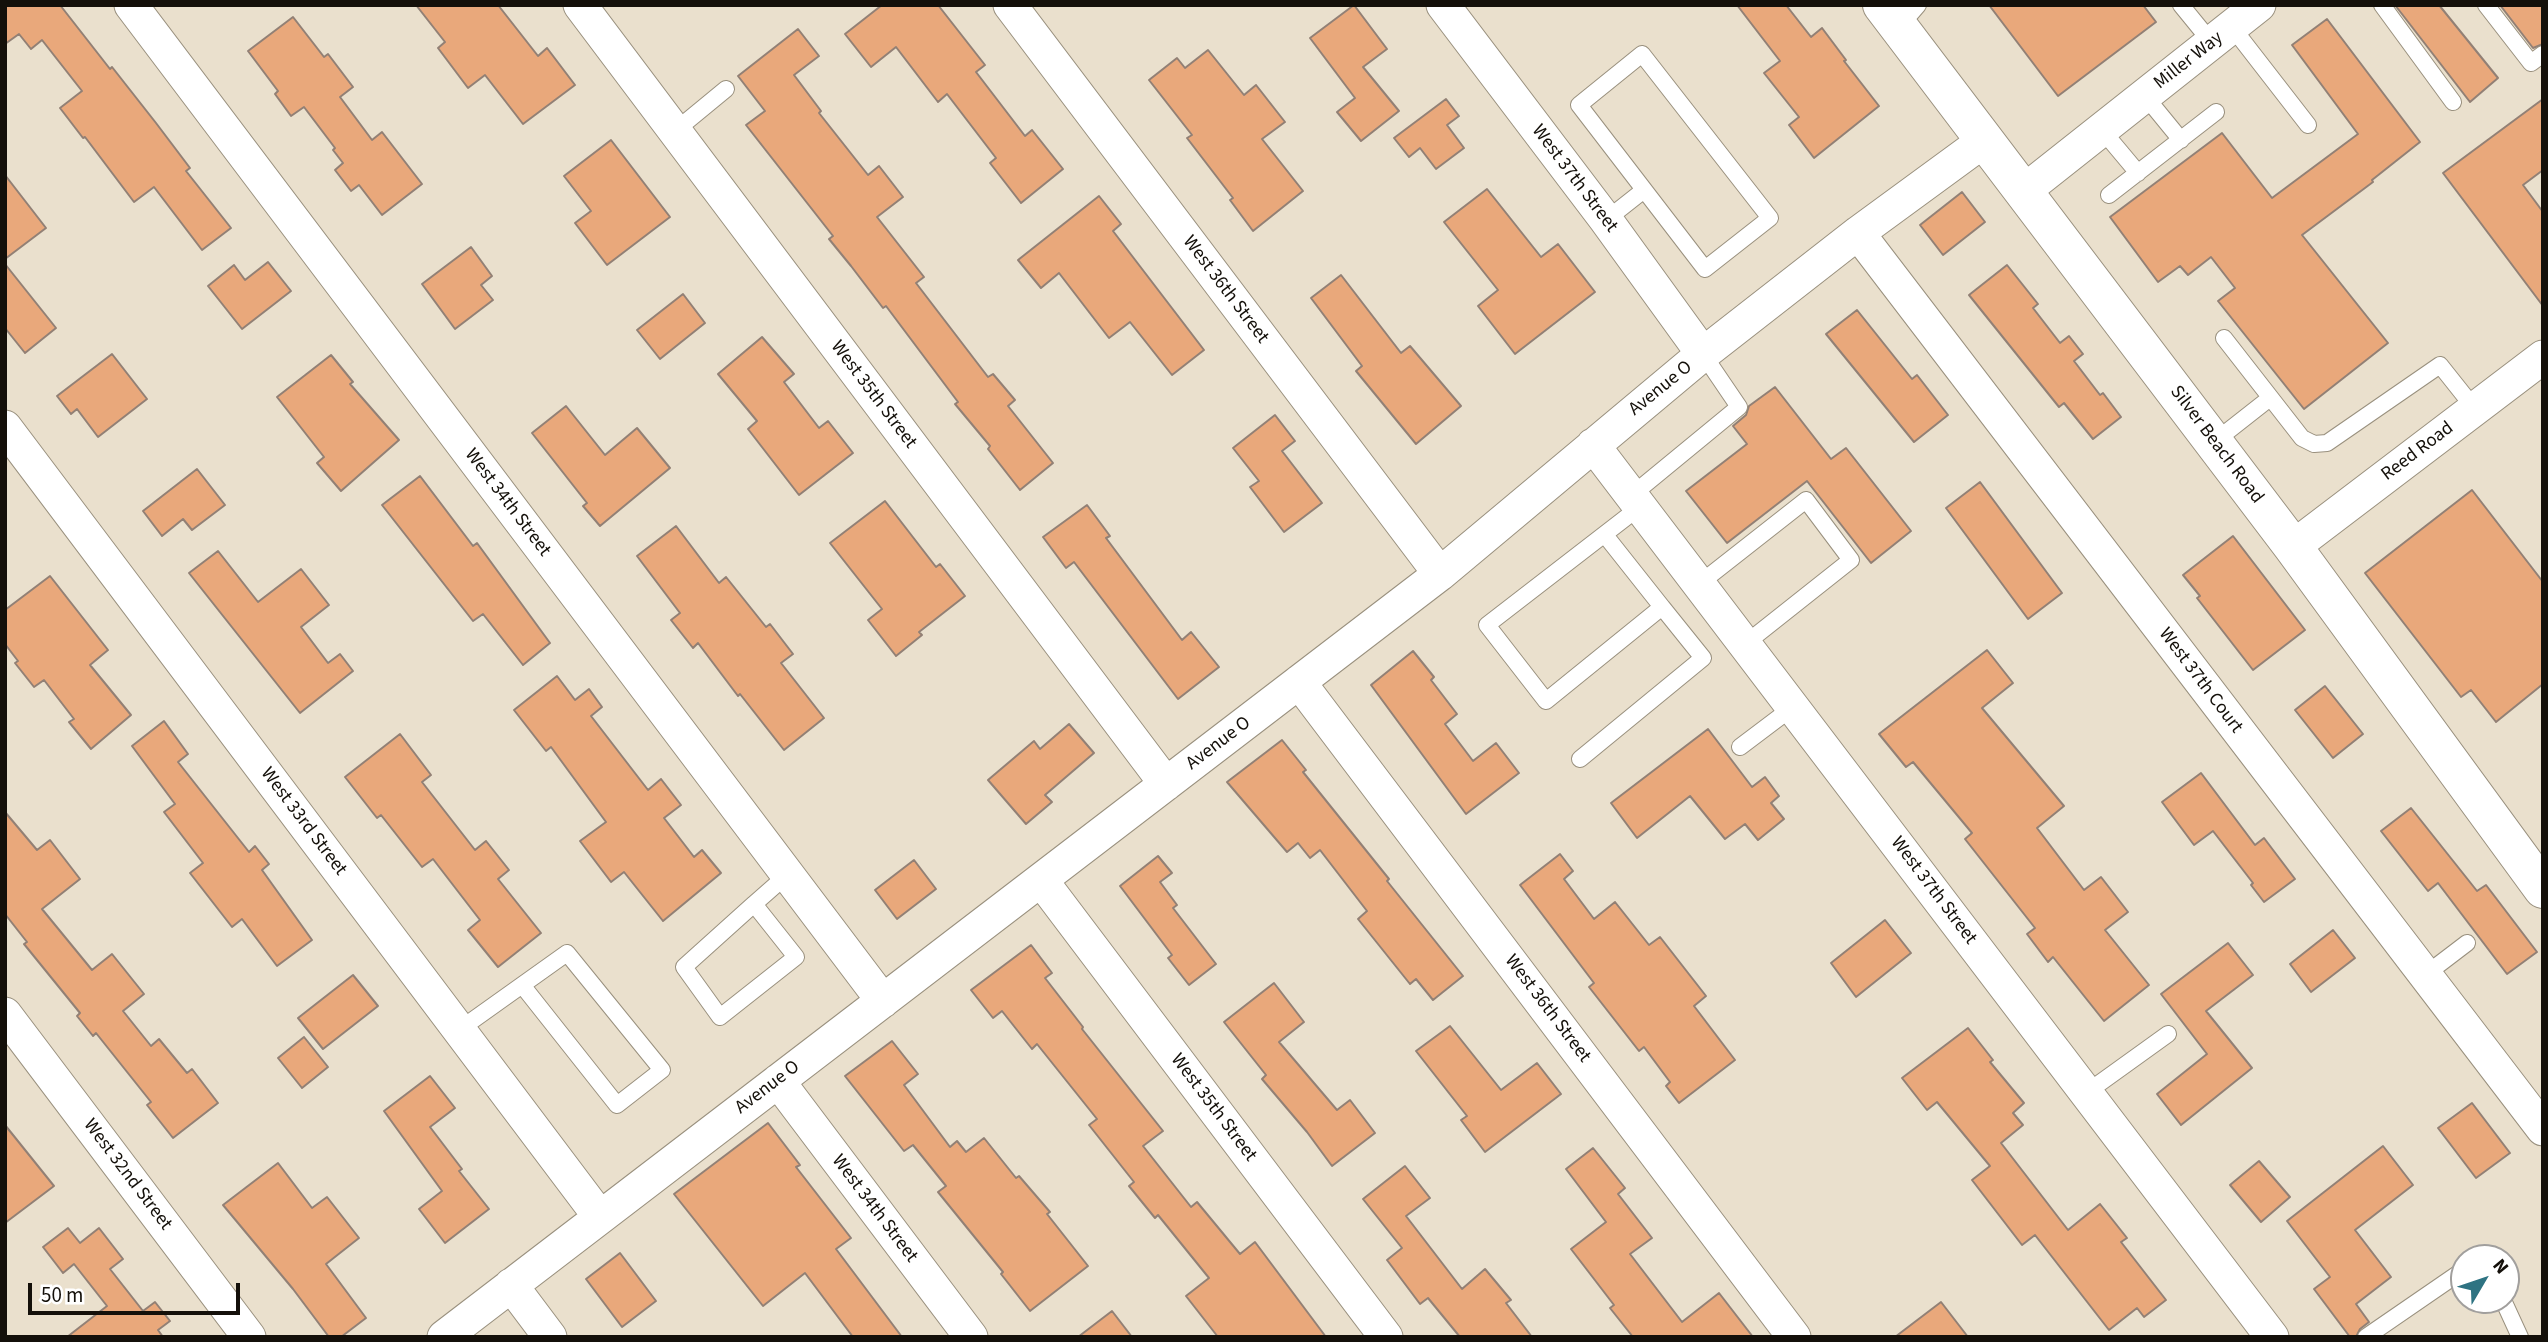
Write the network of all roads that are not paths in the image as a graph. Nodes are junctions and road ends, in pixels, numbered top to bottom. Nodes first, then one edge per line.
1 (131, 5) edge
2 (580, 5) edge
3 (1010, 5) edge
4 (1443, 5) edge
5 (2181, 5) edge
6 (2259, 5) edge
7 (2382, 5) edge
8 (2486, 5) edge
9 (1899, 13) edge
10 (2222, 35) junction
11 (2543, 54) edge
12 (726, 89) dead end
13 (2145, 96) junction
14 (2453, 102) dead end
15 (2216, 112) dead end
16 (2111, 123) junction
17 (2308, 125) dead end
18 (675, 131) junction
19 (1985, 140) junction
20 (2180, 140) junction
21 (2138, 173) junction
22 (1644, 190) junction
23 (2024, 191) junction
24 (2109, 195) dead end
25 (1605, 219) junction
26 (1858, 233) junction
27 (2224, 338) dead end
28 (1703, 354) junction
29 (2543, 357) edge
30 (2270, 398) junction
31 (2475, 409) junction
32 (5, 427) edge
33 (2214, 442) junction
34 (1593, 444) junction
35 (1636, 501) junction
36 (1605, 535) junction
37 (2293, 547) junction
38 (1440, 574) junction
39 (1699, 584) junction
40 (1662, 607) junction
41 (1745, 644) junction
42 (1299, 682) junction
43 (1793, 707) junction
44 (1740, 747) dead end
45 (1580, 759) dead end
46 (1166, 784) junction
47 (787, 875) junction
48 (1041, 880) junction
49 (2543, 889) edge
50 (754, 904) junction
51 (2467, 943) dead end
52 (2425, 975) junction
53 (522, 985) junction
54 (883, 1001) junction
55 (5, 1014) edge
56 (459, 1030) junction
57 (2168, 1034) dead end
58 (778, 1081) junction
59 (2087, 1093) junction
60 (2543, 1129) edge
61 (600, 1217) junction
62 (2450, 1280) edge
63 (511, 1285) junction
64 (2510, 1314) edge
65 (249, 1337) edge
66 (444, 1337) edge
67 (550, 1337) edge
68 (971, 1337) edge
69 (1386, 1337) edge
70 (1794, 1337) edge
71 (2272, 1337) edge
72 (2366, 1337) edge
73 (2520, 1337) edge

1 - 47 street, West 34th Street
2 - 18 street, West 35th Street
3 - 38 street, West 36th Street
4 - 25 street, West 37th Street
5 - 10 lane
6 - 10 street, Miller Way
7 - 14 lane
8 - 11 lane
9 - 19 street, Silver Beach Road
10 - 13 street, Miller Way
10 - 17 lane
12 - 18 lane
13 - 16 street, Miller Way
13 - 20 lane
15 - 20 lane
16 - 21 lane
16 - 23 street
18 - 46 street, West 35th Street
19 - 23 street, Silver Beach Road
19 - 26 street, Avenue O
20 - 21 lane
21 - 24 lane
22 - 22 lane
22 - 25 lane
23 - 33 street, Silver Beach Road
25 - 28 street, West 37th Street
26 - 28 street, Avenue O
26 - 52 street, West 37th Court
27 - 30 lane
28 - 34 street, Avenue O
28 - 35 lane
29 - 31 street, Reed Road
30 - 31 lane
30 - 33 lane
31 - 37 street, Reed Road
32 - 56 street, West 33rd Street
33 - 37 street, Silver Beach Road
34 - 35 street, West 37th Street
34 - 38 street, Avenue O
35 - 36 lane
35 - 39 street, West 37th Street
36 - 40 lane
36 - 40 lane
37 - 49 street, Silver Beach Road
38 - 42 street, Avenue O
39 - 41 street, West 37th Street
39 - 41 lane
40 - 45 lane
41 - 43 street, West 37th Street
42 - 46 street, Avenue O
42 - 70 street, West 36th Street
43 - 44 lane
43 - 59 street, West 37th Street
46 - 48 street, Avenue O
47 - 50 lane
47 - 54 street, West 34th Street
48 - 54 street, Avenue O
48 - 69 street, West 35th Street
50 - 50 lane
51 - 52 lane
52 - 60 street, West 37th Court
53 - 53 lane
53 - 56 lane
54 - 58 street, Avenue O
55 - 65 street, West 32nd Street
56 - 61 street, West 33rd Street
57 - 59 lane
58 - 61 street, Avenue O
58 - 68 street, West 34th Street
59 - 71 street, West 37th Street
61 - 63 street, Avenue O
62 - 72 lane
63 - 66 street, Avenue O
63 - 67 street
64 - 73 lane

